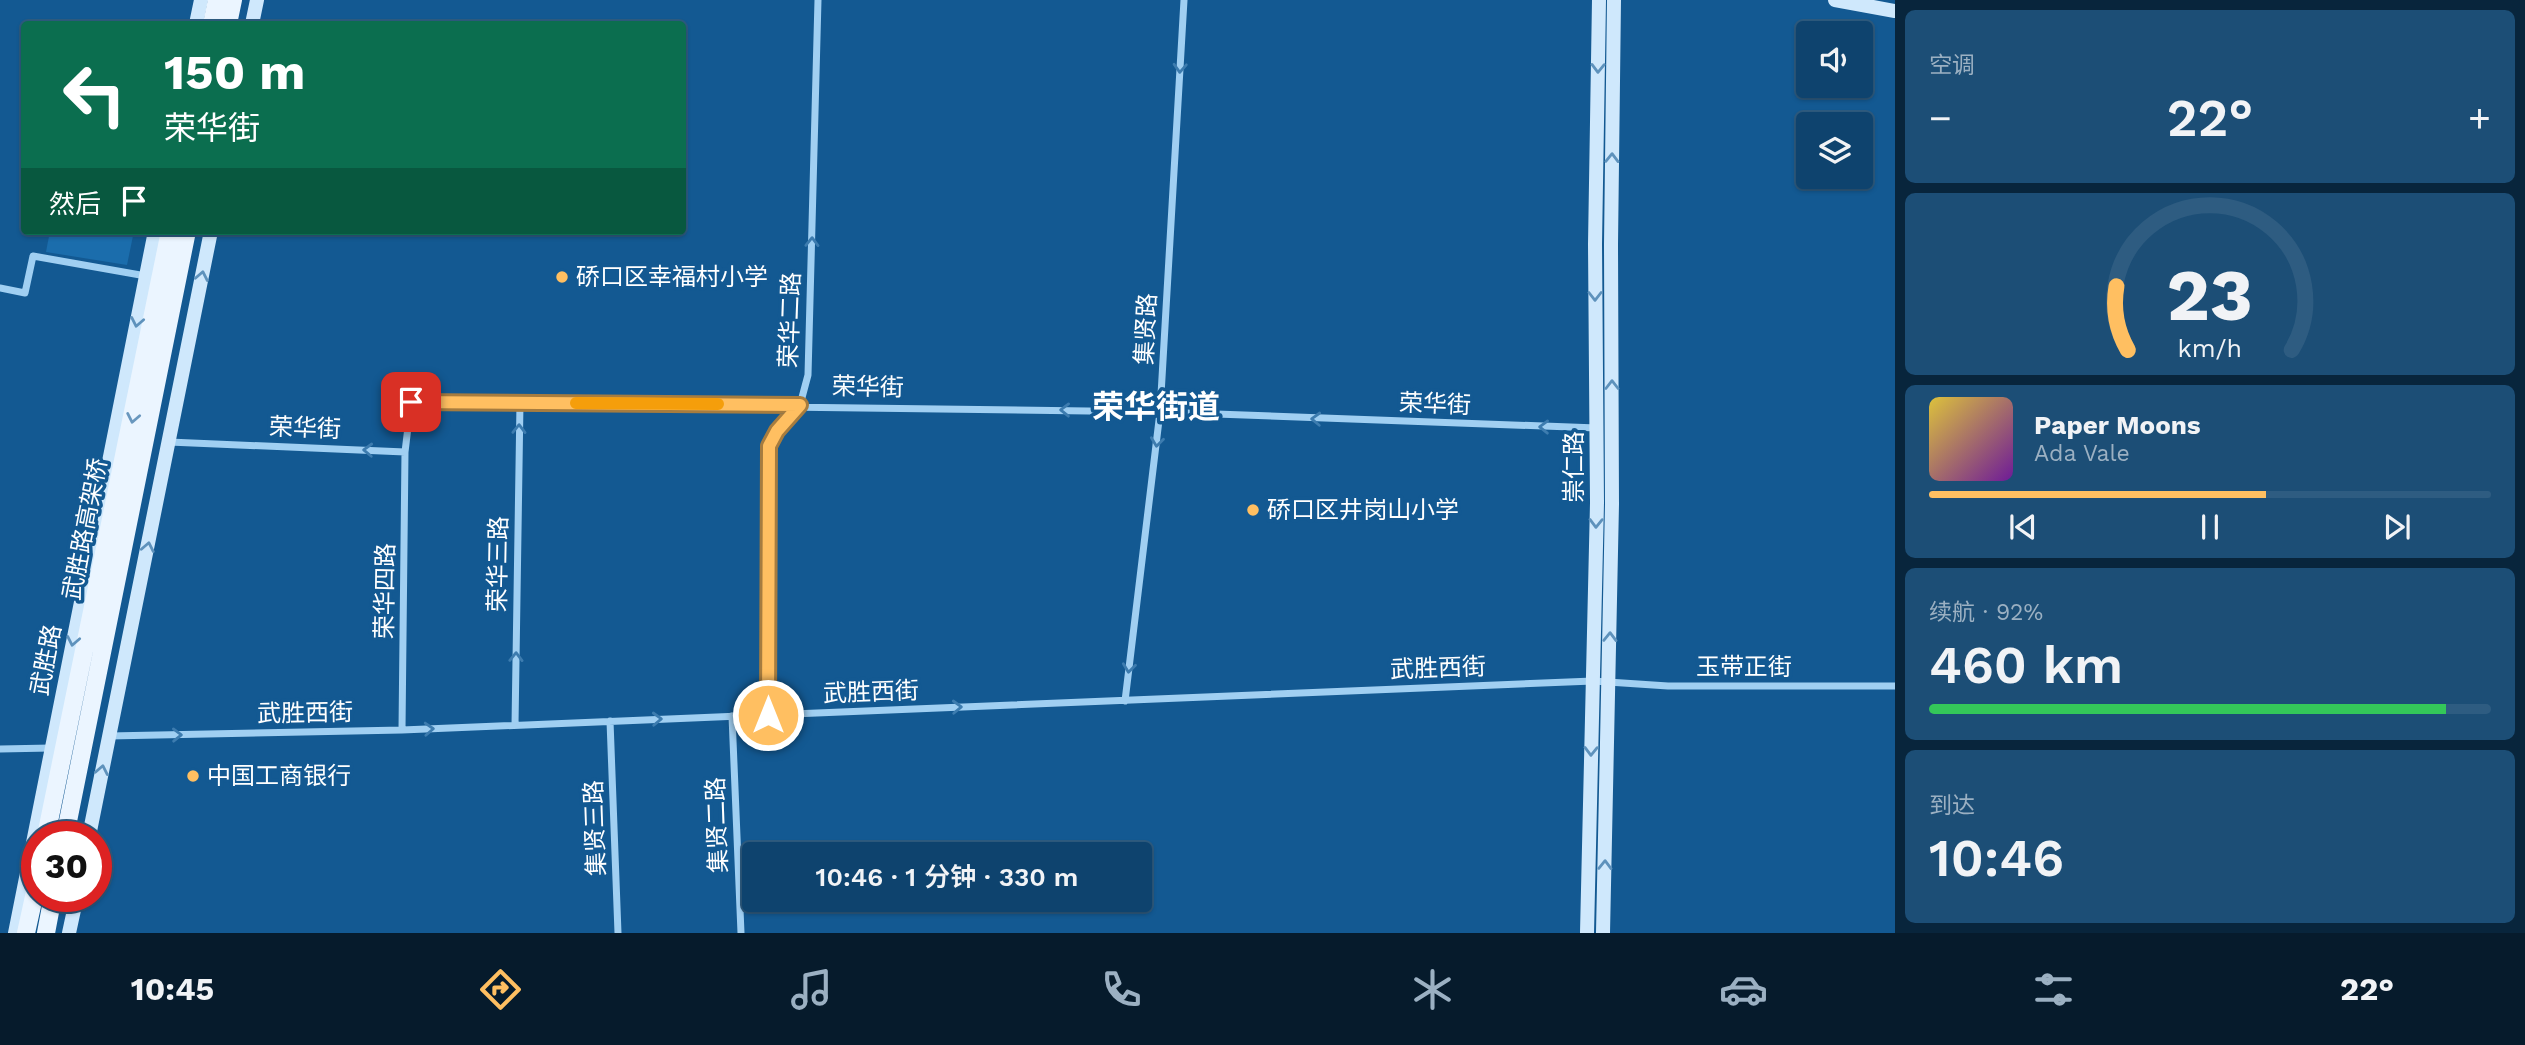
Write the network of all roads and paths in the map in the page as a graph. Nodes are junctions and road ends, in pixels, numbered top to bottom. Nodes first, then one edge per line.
1 (201, 0) edge
2 (217, 0) edge
3 (233, 0) edge
4 (268, 0) edge
5 (818, 0) edge
6 (1184, 0) edge
7 (1599, 0) edge
8 (1615, 0) edge
9 (1835, 0) edge
10 (255, 11) edge
11 (1895, 11) edge
12 (198, 21) edge
13 (213, 21) edge
14 (229, 21) edge
15 (154, 235) edge
16 (169, 235) edge
17 (186, 235) edge
18 (210, 235) edge
19 (146, 276) junction
20 (0, 288) edge
21 (520, 403) junction
22 (800, 405) junction
23 (1160, 412) junction
24 (1596, 428) junction
25 (1612, 428) junction
26 (169, 442) junction
27 (405, 452) junction
28 (1593, 681) junction
29 (1609, 681) junction
30 (1895, 686) edge
31 (1125, 701) junction
32 (768, 715) junction
33 (732, 716) junction
34 (610, 721) junction
35 (515, 725) junction
36 (402, 730) junction
37 (109, 736) junction
38 (0, 748) edge
39 (52, 748) junction
40 (49, 821) edge
41 (68, 821) edge
42 (92, 821) edge
43 (31, 912) edge
44 (50, 912) edge
45 (74, 912) edge
46 (15, 933) edge
47 (26, 933) edge
48 (46, 933) edge
49 (69, 933) edge
50 (618, 933) edge
51 (741, 933) edge
52 (1587, 933) edge
53 (1604, 933) edge

1 - 12 main road
2 - 13 main road
3 - 14 main road
4 - 10 main road
22 -> 5 street, 荣华二路
6 -> 23 street, 集贤路
7 -> 24 main road, 崇仁路
25 -> 8 main road, 崇仁路
9 - 11 main road
15 - 19 main road, 武胜路
16 -> 40 main road, 武胜路高架桥
17 - 41 main road, 武胜路高架桥
26 -> 18 main road
19 - 20 street
19 -> 39 main road, 武胜路
21 - 22 street, 荣华街
21 - 27 street, 荣华街
35 -> 21 street, 荣华三路
23 -> 22 street, 荣华街
22 - 32 street, 荣华二路
24 -> 23 street, 荣华街
23 -> 31 street, 集贤路
24 - 25 street, 荣华街
24 -> 28 main road, 崇仁路
29 -> 25 main road, 崇仁路
27 -> 26 street, 荣华街
37 -> 26 main road
27 - 36 street, 荣华四路
28 - 29 street, 玉带正街
28 - 31 street, 武胜西街
28 -> 52 main road, 崇仁路
29 - 30 street, 玉带正街
53 -> 29 main road, 崇仁路
32 -> 31 street, 武胜西街
32 - 33 street, 武胜西街
34 -> 33 street, 武胜西街
33 - 51 street, 集贤二路
34 - 35 street, 武胜西街
34 - 50 street, 集贤三路
36 -> 35 street, 武胜西街
37 -> 36 street, 武胜西街
42 -> 37 main road
38 - 39 street
39 - 46 main road, 武胜路
43 - 47 main road
44 - 48 main road
45 - 49 main road

